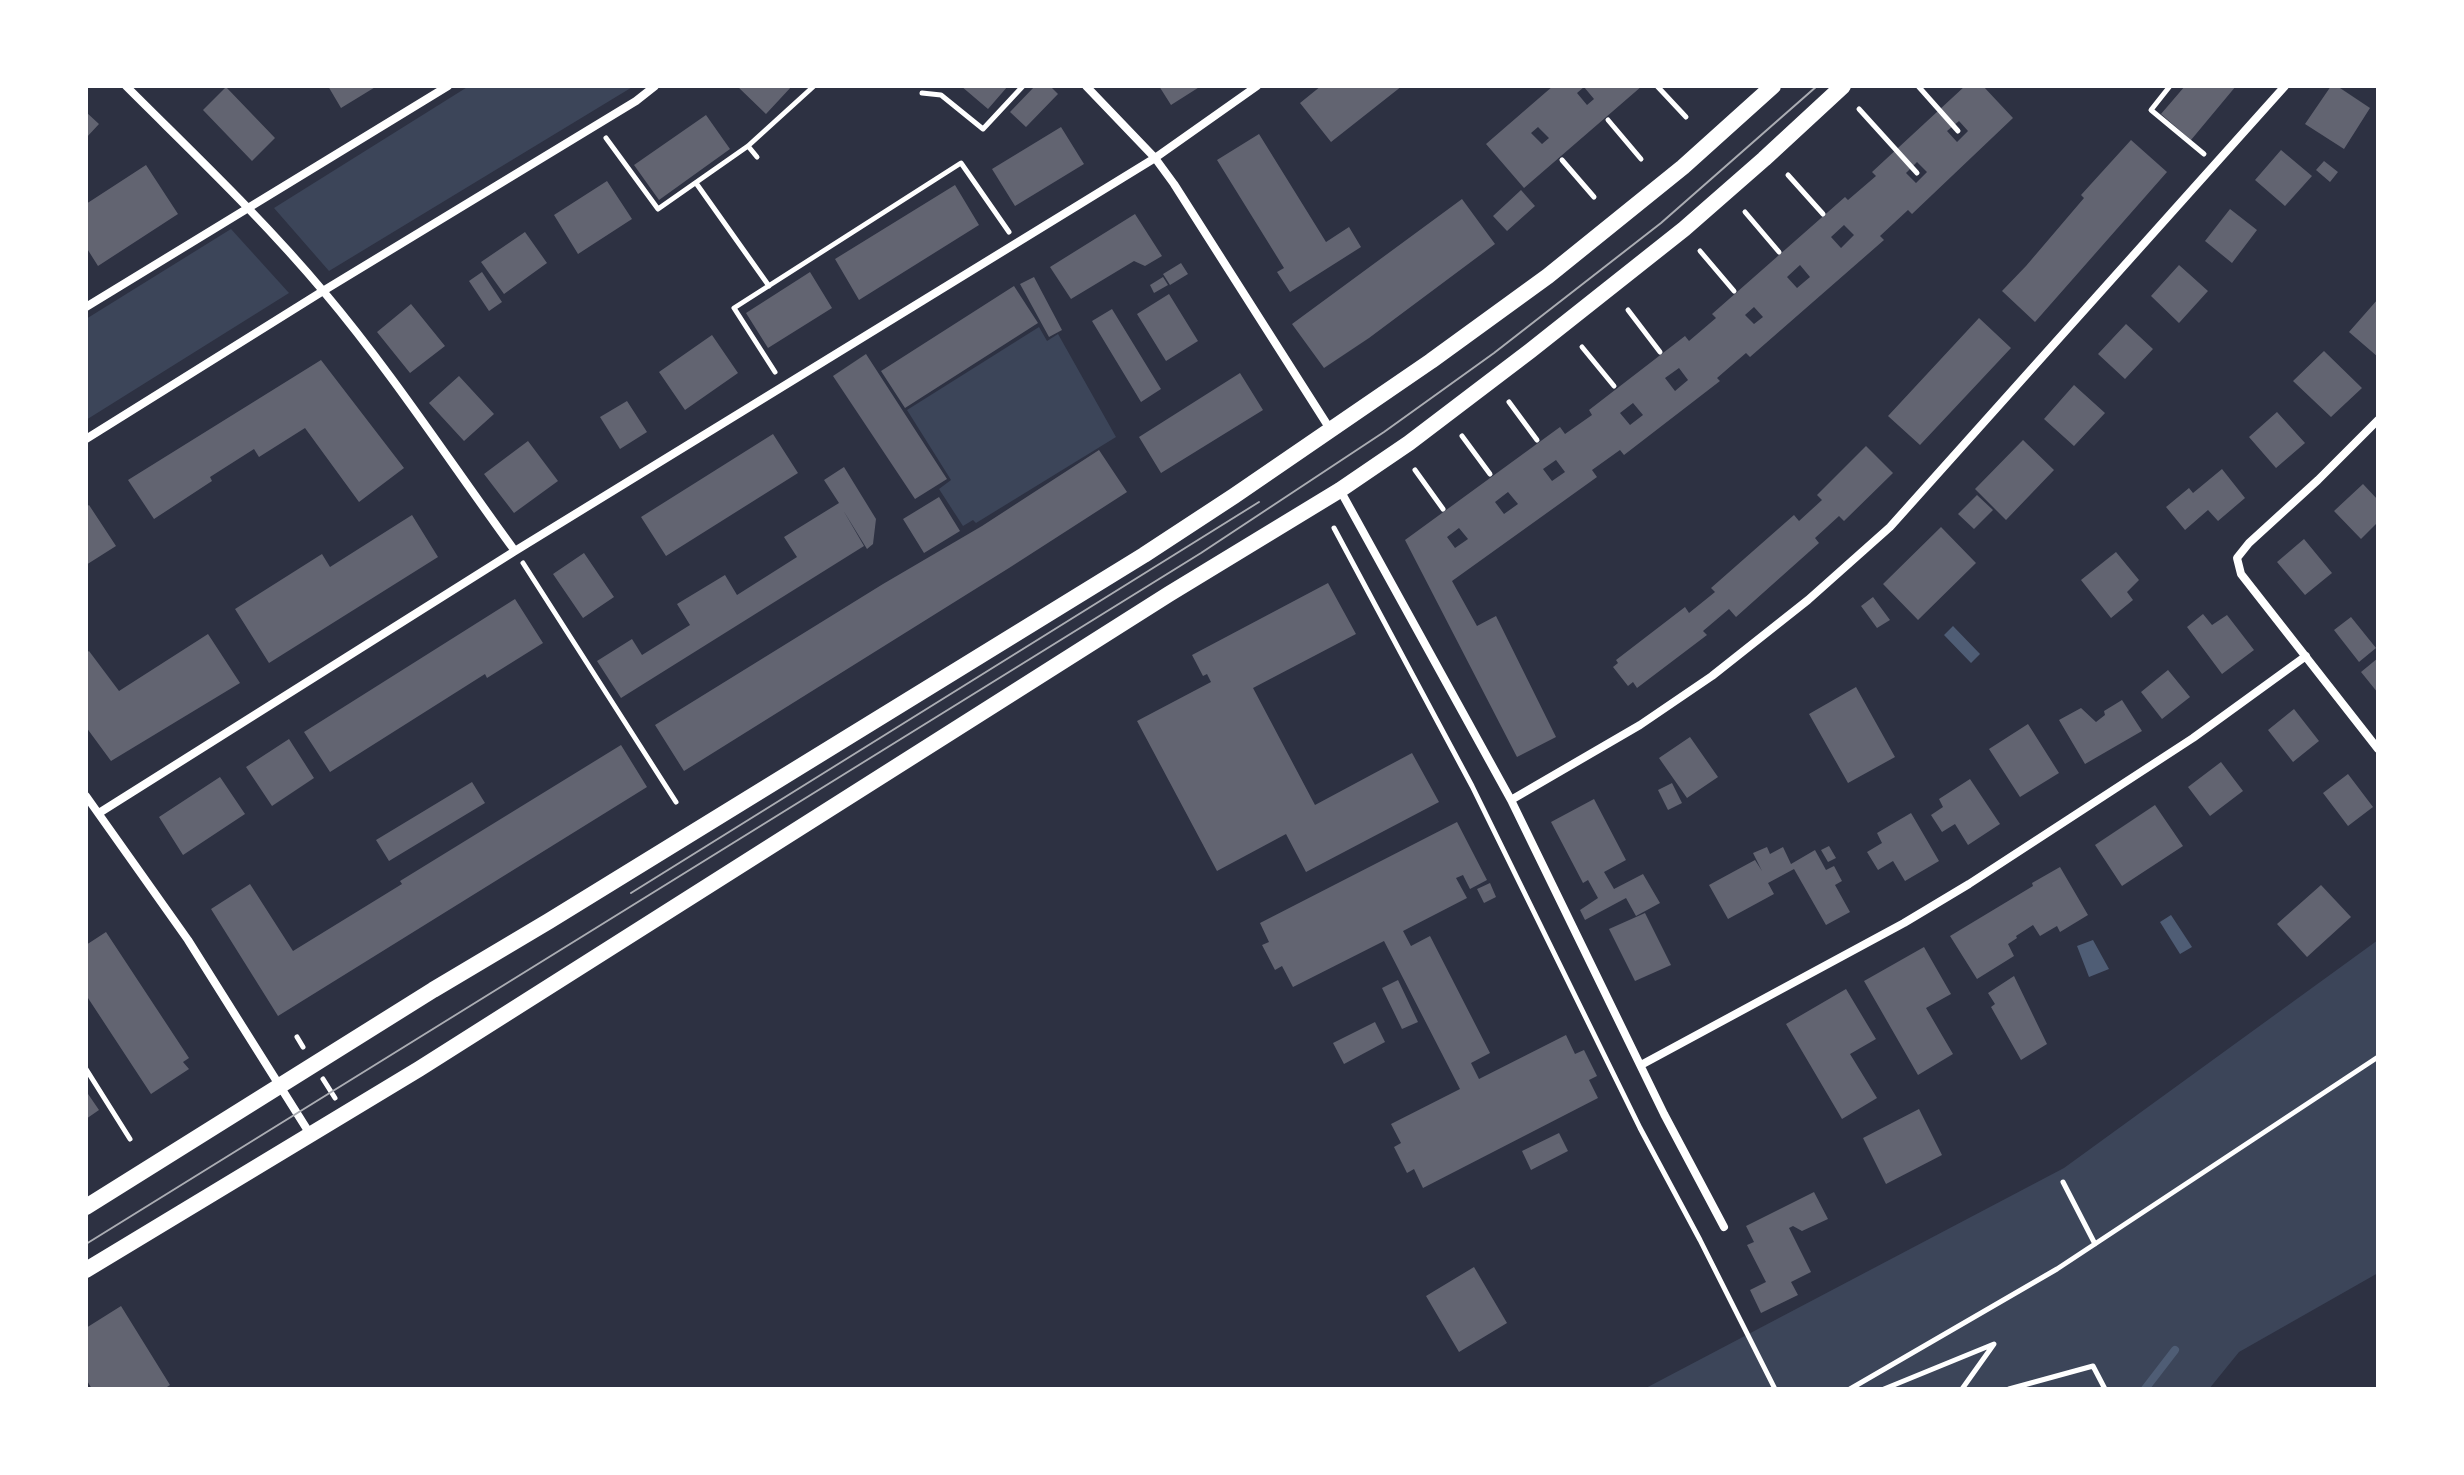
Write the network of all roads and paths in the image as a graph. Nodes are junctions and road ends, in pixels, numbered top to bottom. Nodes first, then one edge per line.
1 (126, 86) edge
2 (448, 86) edge
3 (655, 86) edge
4 (814, 86) edge
5 (1023, 86) edge
6 (1086, 86) edge
7 (1257, 86) edge
8 (1657, 86) edge
9 (1773, 86) edge
10 (1843, 86) edge
11 (1918, 86) edge
12 (2170, 86) edge
13 (2285, 86) edge
14 (922, 93) dead end
15 (1859, 109) dead end
16 (1686, 117) dead end
17 (1608, 120) dead end
18 (596, 125) junction
19 (1958, 131) dead end
20 (748, 146) junction
21 (757, 157) dead end
22 (1155, 158) junction
23 (1641, 159) dead end
24 (1562, 160) dead end
25 (2216, 163) junction
26 (1917, 173) dead end
27 (1788, 175) dead end
28 (696, 183) junction
29 (1594, 197) dead end
30 (248, 209) junction
31 (1745, 212) dead end
32 (1823, 214) dead end
33 (1016, 243) junction
34 (1700, 251) dead end
35 (1779, 252) dead end
36 (769, 286) junction
37 (323, 291) junction
38 (1734, 291) dead end
39 (86, 307) edge
40 (1628, 310) dead end
41 (1582, 347) dead end
42 (1660, 352) dead end
43 (783, 386) junction
44 (1614, 386) dead end
45 (1509, 402) dead end
46 (2378, 420) edge
47 (1330, 429) junction
48 (1462, 436) dead end
49 (86, 439) edge
50 (1537, 440) dead end
51 (1415, 470) dead end
52 (1490, 474) dead end
53 (1340, 490) junction
54 (1443, 509) dead end
55 (1334, 528) dead end
56 (515, 551) junction
57 (2306, 656) junction
58 (2378, 749) edge
59 (86, 796) edge
60 (1511, 800) junction
61 (676, 802) dead end
62 (99, 813) junction
63 (297, 1037) dead end
64 (2378, 1057) edge
65 (313, 1064) junction
66 (1641, 1065) junction
67 (86, 1069) edge
68 (280, 1085) junction
69 (345, 1115) junction
70 (311, 1135) junction
71 (130, 1139) dead end
72 (2063, 1182) dead end
73 (86, 1207) edge
74 (1724, 1227) dead end
75 (2095, 1244) junction
76 (86, 1270) edge
77 (1775, 1389) edge
78 (1850, 1389) edge
79 (1884, 1389) edge
80 (1962, 1389) edge
81 (2009, 1389) edge
82 (2105, 1389) edge

1 - 30 street
2 - 30 street
3 - 18 street
4 - 20 path
5 - 14 path
6 - 22 street
7 - 22 street
8 - 16 path
9 - 47 main road
10 - 53 main road
11 - 19 path
12 - 25 path
13 - 25 street
15 - 26 path
17 - 23 path
18 - 28 path
18 - 37 street
20 - 21 path
20 - 28 path
22 - 33 street
22 - 47 street
24 - 29 path
25 - 60 street
27 - 32 path
28 - 36 path
30 - 37 street
30 - 39 street
31 - 35 path
33 - 36 path
33 - 43 street
34 - 38 path
36 - 43 path
37 - 49 street
37 - 56 street
40 - 42 path
41 - 44 path
43 - 56 street
45 - 50 path
46 - 57 street
47 - 65 main road
48 - 52 path
51 - 54 path
53 - 60 street
53 - 69 main road
55 - 77 path
56 - 61 path
56 - 62 street
57 - 58 street
57 - 66 street
59 - 62 street
60 - 66 street
62 - 68 street
63 - 65 path
64 - 75 path
65 - 68 main road
65 - 69 path
66 - 74 street
67 - 71 path
68 - 70 street
68 - 73 main road
69 - 70 main road
70 - 76 main road
72 - 75 path
75 - 78 path
79 - 80 path
81 - 82 path

